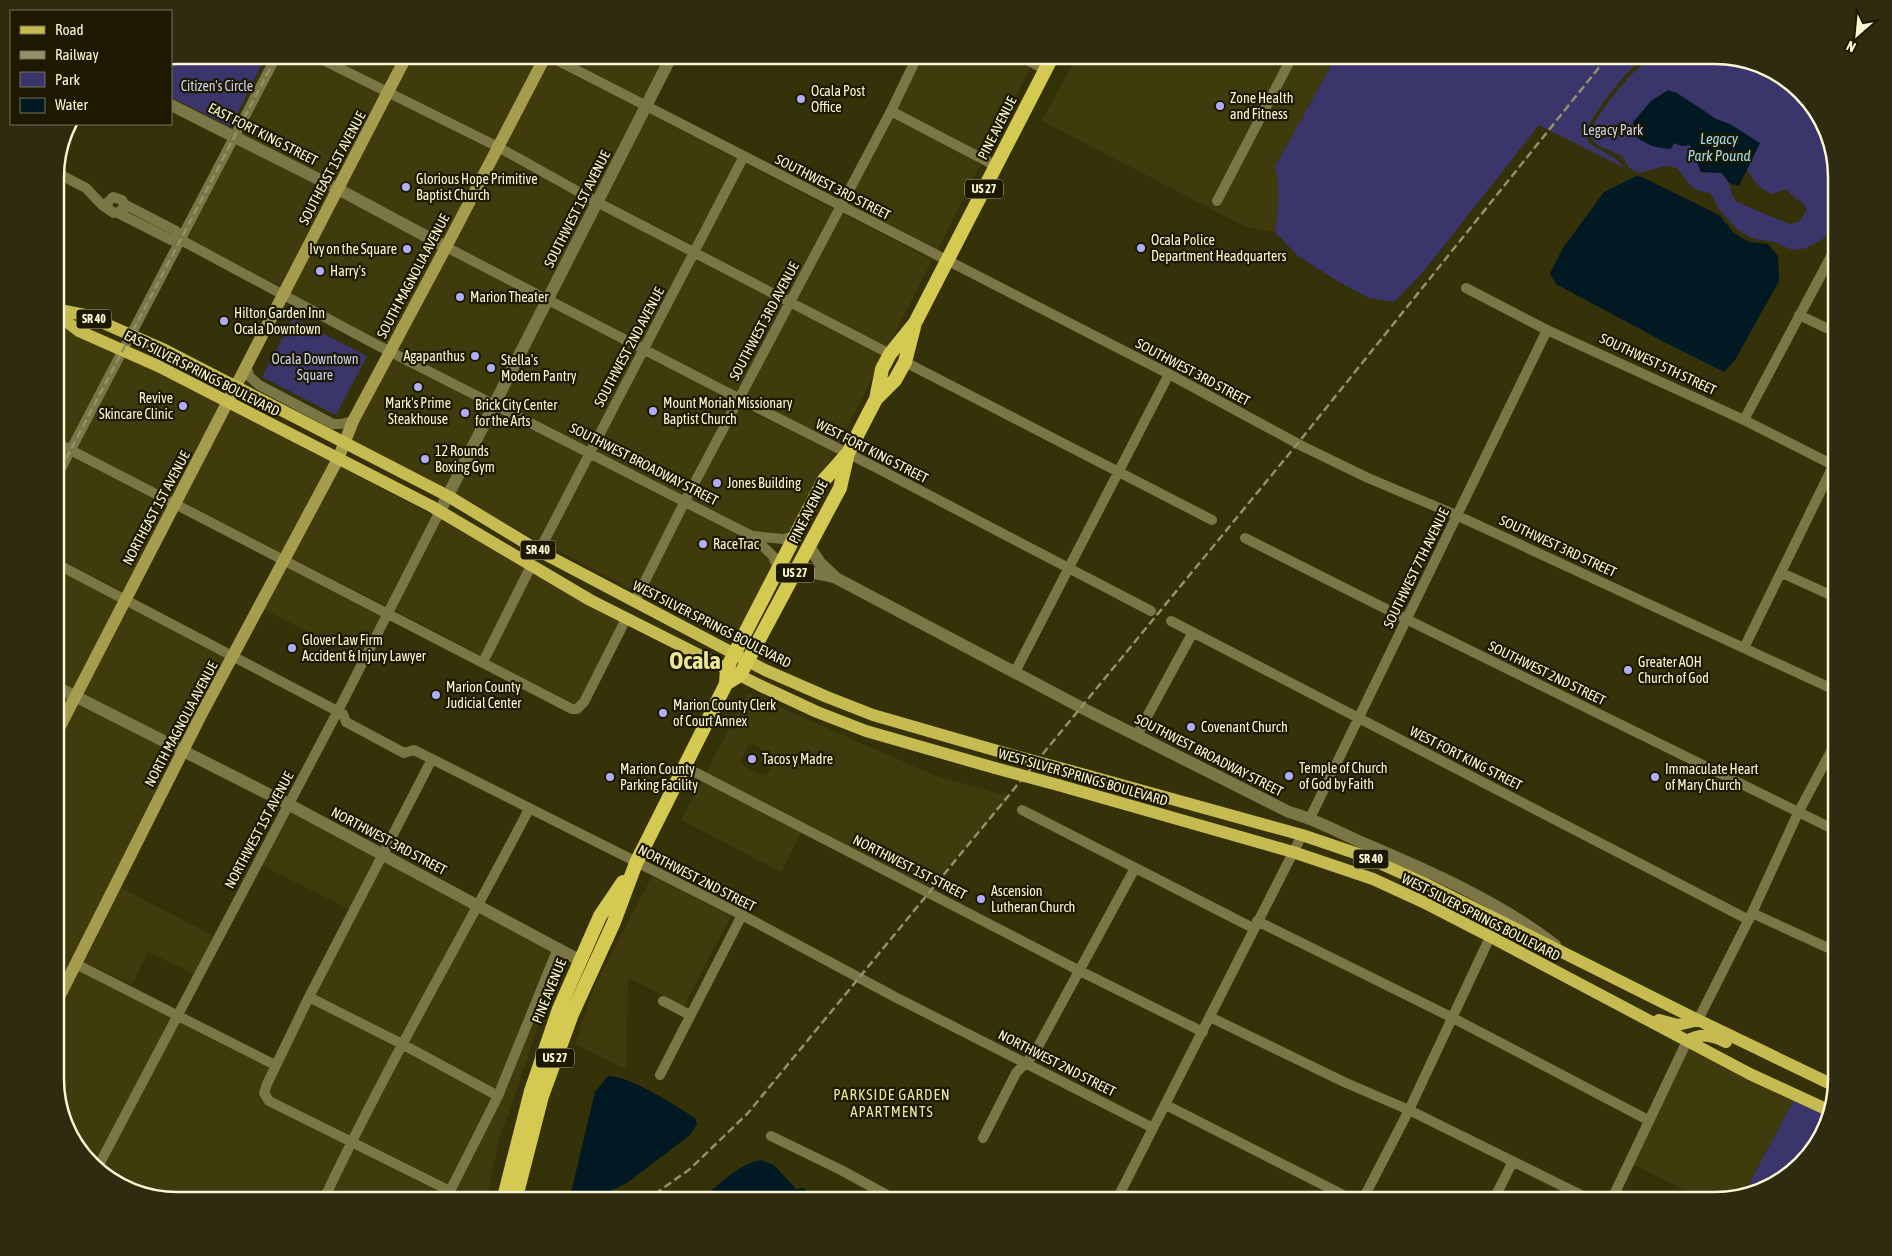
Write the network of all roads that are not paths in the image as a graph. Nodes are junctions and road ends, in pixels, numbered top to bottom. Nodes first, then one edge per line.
1 (273, 64) edge
2 (331, 64) edge
3 (402, 64) edge
4 (541, 64) edge
5 (564, 64) edge
6 (667, 64) edge
7 (914, 64) edge
8 (1037, 64) edge
9 (1048, 64) edge
10 (1288, 64) edge
11 (1046, 69) junction
12 (388, 93) junction
13 (172, 106) edge
14 (646, 106) junction
15 (891, 111) junction
16 (235, 137) junction
17 (498, 147) junction
18 (744, 156) junction
19 (996, 166) junction
20 (64, 177) edge
21 (338, 189) junction
22 (1217, 201) dead end
23 (597, 202) junction
24 (840, 206) junction
25 (181, 240) junction
26 (446, 247) junction
27 (694, 252) junction
28 (946, 262) junction
29 (1828, 262) edge
30 (1466, 288) dead end
31 (283, 294) junction
32 (548, 299) junction
33 (790, 302) junction
34 (64, 312) edge
35 (1799, 315) junction
36 (64, 318) edge
37 (915, 323) junction
38 (1828, 328) edge
39 (1547, 330) junction
40 (132, 334) junction
41 (123, 350) junction
42 (644, 350) junction
43 (390, 352) junction
44 (890, 354) junction
45 (905, 362) junction
46 (246, 366) junction
47 (1169, 374) junction
48 (236, 386) junction
49 (739, 399) junction
50 (876, 399) junction
51 (227, 402) junction
52 (494, 405) junction
53 (1744, 420) junction
54 (353, 421) junction
55 (344, 442) junction
56 (64, 446) edge
57 (71, 450) junction
58 (590, 452) junction
59 (848, 453) junction
60 (338, 459) junction
61 (1828, 460) edge
62 (64, 463) edge
63 (1120, 472) junction
64 (1828, 480) edge
65 (448, 496) junction
66 (685, 501) junction
67 (176, 505) junction
68 (440, 511) junction
69 (1456, 514) junction
70 (1212, 520) dead end
71 (752, 536) junction
72 (795, 536) junction
73 (486, 538) junction
74 (1245, 538) dead end
75 (809, 546) junction
76 (539, 551) junction
77 (283, 560) junction
78 (531, 566) junction
79 (64, 567) edge
80 (778, 568) junction
81 (1069, 568) junction
82 (1782, 573) junction
83 (587, 577) junction
84 (792, 578) junction
85 (836, 578) junction
86 (1828, 594) edge
87 (126, 598) junction
88 (635, 601) junction
89 (1151, 611) dead end
90 (388, 613) junction
91 (626, 619) junction
92 (1406, 619) junction
93 (1171, 621) dead end
94 (1193, 632) junction
95 (1744, 648) junction
96 (735, 653) junction
97 (234, 656) junction
98 (748, 660) junction
99 (483, 662) junction
100 (727, 668) junction
101 (1015, 672) junction
102 (740, 675) junction
103 (727, 683) junction
104 (1828, 687) edge
105 (64, 690) edge
106 (76, 696) junction
107 (337, 710) junction
108 (1359, 718) junction
109 (64, 719) edge
110 (1137, 735) junction
111 (183, 750) junction
112 (1828, 757) edge
113 (432, 759) junction
114 (685, 767) junction
115 (288, 804) junction
116 (529, 809) junction
117 (1022, 810) dead end
118 (1798, 813) junction
119 (1310, 818) junction
120 (1828, 827) edge
121 (1302, 835) junction
122 (1293, 852) junction
123 (382, 855) junction
124 (636, 862) junction
125 (1135, 868) junction
126 (479, 905) junction
127 (742, 916) junction
128 (1751, 916) junction
129 (1498, 920) junction
130 (1255, 924) junction
131 (1490, 937) junction
132 (558, 948) junction
133 (1828, 948) edge
134 (1568, 956) junction
135 (579, 960) junction
136 (76, 964) junction
137 (1080, 971) junction
138 (1580, 985) junction
139 (64, 987) edge
140 (309, 997) junction
141 (663, 1001) dead end
142 (178, 1014) junction
143 (690, 1016) junction
144 (1210, 1017) junction
145 (1453, 1018) junction
146 (1698, 1020) junction
147 (1203, 1032) junction
148 (1687, 1042) junction
149 (402, 1044) junction
150 (1026, 1063) junction
151 (276, 1065) junction
152 (1802, 1071) junction
153 (660, 1075) dead end
154 (1828, 1083) edge
155 (498, 1096) junction
156 (1166, 1105) junction
157 (1824, 1108) edge
158 (1409, 1110) junction
159 (1648, 1120) junction
160 (1153, 1128) junction
161 (772, 1136) dead end
162 (983, 1138) dead end
163 (351, 1142) junction
164 (101, 1161) dead end
165 (1513, 1162) junction
166 (450, 1191) joint
167 (327, 1192) edge
168 (504, 1192) edge
169 (517, 1192) edge
170 (881, 1192) edge
171 (1121, 1192) edge
172 (1336, 1192) edge
173 (1367, 1192) edge
174 (1498, 1192) edge
175 (1575, 1192) edge
176 (1615, 1192) edge

1 - 16 street
2 - 12 street
3 - 12 main road, SOUTHEAST 1ST AVENUE
4 - 17 main road, SOUTH MAGNOLIA AVENUE
5 - 14 street, SOUTHWEST 3RD STREET
6 - 14 street, SOUTHWEST 1ST AVENUE
7 - 15 street, SOUTHWEST 3RD AVENUE
8 - 11 street
9 - 11 highway, PINE AVENUE / US 27
10 - 22 street
11 - 19 highway, PINE AVENUE / US 27
12 - 17 street
12 - 21 main road, SOUTHEAST 1ST AVENUE
13 - 16 street, EAST FORT KING STREET
14 - 18 street, SOUTHWEST 3RD STREET
14 - 23 street, SOUTHWEST 1ST AVENUE
15 - 19 street
15 - 24 street, SOUTHWEST 3RD AVENUE
16 - 21 street, EAST FORT KING STREET
16 - 25 street
17 - 23 street
17 - 26 main road, SOUTH MAGNOLIA AVENUE
18 - 24 street, SOUTHWEST 3RD STREET
18 - 27 street, SOUTHWEST 2ND AVENUE
19 - 28 highway, PINE AVENUE / US 27
20 - 25 street, SOUTHWEST BROADWAY STREET
21 - 26 street, EAST FORT KING STREET
21 - 31 main road, SOUTHEAST 1ST AVENUE
23 - 27 street
23 - 32 street, SOUTHWEST 1ST AVENUE
24 - 28 street, SOUTHWEST 3RD STREET
24 - 33 street, SOUTHWEST 3RD AVENUE
25 - 31 street, SOUTHWEST BROADWAY STREET
25 - 40 street
26 - 32 street, WEST FORT KING STREET
26 - 43 main road, SOUTH MAGNOLIA AVENUE
27 - 33 street
27 - 42 street, SOUTHWEST 2ND AVENUE
28 - 37 highway, PINE AVENUE / US 27
28 - 47 street, SOUTHWEST 3RD STREET
29 - 35 street
30 - 39 street, SOUTHWEST 5TH STREET
31 - 43 street, SOUTHWEST BROADWAY STREET
31 - 46 main road, NORTHEAST 1ST AVENUE
32 - 42 street, WEST FORT KING STREET
32 - 52 street, SOUTHWEST 1ST AVENUE
33 - 44 street
33 - 49 street, SOUTHWEST 3RD AVENUE
34 - 40 main road, EAST SILVER SPRINGS BOULEVARD / SR 40
35 - 38 street
35 - 53 street
36 - 41 main road, EAST SILVER SPRINGS BOULEVARD / SR 40
37 - 44 highway, PINE AVENUE / US 27
37 - 45 highway, PINE AVENUE / US 27
39 - 53 street, SOUTHWEST 5TH STREET
39 - 69 street, SOUTHWEST 7TH AVENUE
40 - 41 street
40 - 48 main road, EAST SILVER SPRINGS BOULEVARD / SR 40
41 - 51 main road, EAST SILVER SPRINGS BOULEVARD / SR 40
41 - 57 street
42 - 49 street, WEST FORT KING STREET
42 - 58 street, SOUTHWEST 2ND AVENUE
43 - 52 street, SOUTHWEST BROADWAY STREET
43 - 54 main road, SOUTH MAGNOLIA AVENUE
44 - 50 highway, PINE AVENUE / US 27
45 - 50 highway, PINE AVENUE / US 27
45 - 63 street
46 - 48 main road, NORTHEAST 1ST AVENUE
46 - 54 street
47 - 63 street
47 - 69 street, SOUTHWEST 3RD STREET
48 - 51 main road, NORTHEAST 1ST AVENUE
48 - 55 main road, EAST SILVER SPRINGS BOULEVARD / SR 40
49 - 59 street, WEST FORT KING STREET
49 - 66 street, SOUTHWEST 3RD AVENUE
50 - 59 highway, PINE AVENUE / US 27
51 - 60 main road, EAST SILVER SPRINGS BOULEVARD / SR 40
51 - 67 main road, NORTHEAST 1ST AVENUE
52 - 58 street, SOUTHWEST BROADWAY STREET
52 - 65 street, SOUTHWEST 1ST AVENUE
53 - 61 street, SOUTHWEST 5TH STREET
54 - 55 main road, SOUTH MAGNOLIA AVENUE
55 - 60 main road, SOUTH MAGNOLIA AVENUE
55 - 65 main road, WEST SILVER SPRINGS BOULEVARD / SR 40
56 - 57 street
57 - 62 street
57 - 67 street
58 - 66 street, SOUTHWEST BROADWAY STREET
58 - 76 street, SOUTHWEST 2ND AVENUE
59 - 72 highway, PINE AVENUE / US 27
59 - 75 highway, PINE AVENUE / US 27
59 - 81 street, WEST FORT KING STREET
60 - 68 main road, WEST SILVER SPRINGS BOULEVARD / SR 40
60 - 77 main road, NORTH MAGNOLIA AVENUE
63 - 70 street
63 - 81 street
64 - 82 street
65 - 68 street, SOUTHWEST 1ST AVENUE
65 - 76 main road, WEST SILVER SPRINGS BOULEVARD / SR 40
66 - 71 street, SOUTHWEST BROADWAY STREET
66 - 88 street, SOUTHWEST 3RD AVENUE
67 - 77 street
67 - 87 main road, NORTHEAST 1ST AVENUE
68 - 73 main road, WEST SILVER SPRINGS BOULEVARD / SR 40
68 - 90 street, NORTHWEST 1ST AVENUE
69 - 92 street, SOUTHWEST 7TH AVENUE
69 - 95 street, SOUTHWEST 3RD STREET
71 - 72 street, SOUTHWEST BROADWAY STREET
71 - 80 street, SOUTHWEST BROADWAY STREET
72 - 80 highway, PINE AVENUE / US 27
73 - 76 main road
73 - 78 main road, WEST SILVER SPRINGS BOULEVARD / SR 40
74 - 92 street, SOUTHWEST 2ND STREET
75 - 84 highway, PINE AVENUE / US 27
75 - 85 street, SOUTHWEST BROADWAY STREET
76 - 83 main road, WEST SILVER SPRINGS BOULEVARD / SR 40
77 - 90 street
77 - 97 main road, NORTH MAGNOLIA AVENUE
78 - 83 main road
78 - 91 main road, WEST SILVER SPRINGS BOULEVARD / SR 40
78 - 99 street
79 - 87 street, NORTHWEST 2ND STREET
80 - 96 highway, PINE AVENUE / US 27
81 - 89 street, WEST FORT KING STREET
81 - 101 street
82 - 86 street
82 - 95 street
83 - 88 main road, WEST SILVER SPRINGS BOULEVARD / SR 40
84 - 85 street, SOUTHWEST BROADWAY STREET
84 - 98 highway, PINE AVENUE / US 27
85 - 101 street, SOUTHWEST BROADWAY STREET
87 - 97 street, NORTHWEST 2ND STREET
87 - 106 main road, NORTHEAST 1ST AVENUE
88 - 96 main road, WEST SILVER SPRINGS BOULEVARD / SR 40
90 - 99 street
90 - 107 street, NORTHWEST 1ST AVENUE
91 - 99 street
91 - 100 main road, WEST SILVER SPRINGS BOULEVARD / SR 40
92 - 108 street, SOUTHWEST 7TH AVENUE
92 - 118 street, SOUTHWEST 2ND STREET
93 - 94 street, WEST FORT KING STREET
94 - 108 street, WEST FORT KING STREET
94 - 110 street
95 - 104 street, SOUTHWEST 3RD STREET
96 - 98 main road, WEST SILVER SPRINGS BOULEVARD / SR 40
96 - 100 highway, PINE AVENUE / US 27
97 - 107 street, NORTHWEST 2ND STREET
97 - 111 main road, NORTH MAGNOLIA AVENUE
98 - 102 highway, PINE AVENUE / US 27
98 - 121 main road, WEST SILVER SPRINGS BOULEVARD / SR 40, bridge
100 - 102 main road, WEST SILVER SPRINGS BOULEVARD / SR 40
100 - 103 highway, PINE AVENUE / US 27
101 - 110 street, SOUTHWEST BROADWAY STREET
102 - 103 highway
102 - 122 main road, WEST SILVER SPRINGS BOULEVARD / SR 40, bridge
103 - 114 highway, PINE AVENUE / US 27
105 - 106 street, NORTHWEST 3RD STREET
106 - 109 main road, NORTHEAST 1ST AVENUE
106 - 111 street, NORTHWEST 3RD STREET
107 - 113 street, NORTHWEST 2ND STREET
107 - 115 street, NORTHWEST 1ST AVENUE
108 - 119 street, SOUTHWEST 7TH AVENUE
108 - 128 street, WEST FORT KING STREET
110 - 119 street, SOUTHWEST BROADWAY STREET
111 - 115 street, NORTHWEST 3RD STREET
111 - 136 main road, NORTH MAGNOLIA AVENUE
112 - 118 street
113 - 116 street, NORTHWEST 2ND STREET
113 - 123 street
114 - 124 highway, PINE AVENUE / US 27
114 - 137 street, NORTHWEST 1ST STREET
115 - 123 street, NORTHWEST 3RD STREET
115 - 142 street, NORTHWEST 1ST AVENUE
116 - 124 street, NORTHWEST 2ND STREET
116 - 126 street
117 - 125 street
118 - 120 street, SOUTHWEST 2ND STREET
118 - 128 street
119 - 134 street, SOUTHWEST BROADWAY STREET
121 - 122 street
121 - 129 main road, WEST SILVER SPRINGS BOULEVARD / SR 40
122 - 130 street
122 - 131 main road, WEST SILVER SPRINGS BOULEVARD / SR 40
123 - 126 street, NORTHWEST 3RD STREET
123 - 140 street
124 - 127 street, NORTHWEST 2ND STREET
124 - 135 highway, PINE AVENUE / US 27
124 - 169 highway, PINE AVENUE / US 27
125 - 130 street
125 - 137 street
126 - 132 street, NORTHWEST 3RD STREET
126 - 149 street
127 - 143 street
127 - 150 street, NORTHWEST 2ND STREET
128 - 133 street, WEST FORT KING STREET
128 - 146 street
129 - 131 street
129 - 134 main road, WEST SILVER SPRINGS BOULEVARD / SR 40
130 - 144 street
130 - 145 street
131 - 138 main road, WEST SILVER SPRINGS BOULEVARD / SR 40
131 - 145 street
132 - 135 street, NORTHWEST 3RD STREET
132 - 155 street
134 - 146 main road, WEST SILVER SPRINGS BOULEVARD / SR 40
135 - 168 highway, PINE AVENUE / US 27
136 - 139 main road, NORTH MAGNOLIA AVENUE
136 - 142 street
137 - 147 street, NORTHWEST 1ST STREET
137 - 150 street
138 - 146 main road
138 - 148 main road, WEST SILVER SPRINGS BOULEVARD / SR 40
140 - 149 street
140 - 151 street
141 - 143 street
142 - 151 street
142 - 164 street, NORTHWEST 1ST AVENUE
143 - 153 street
144 - 147 street
144 - 158 street
145 - 158 street
145 - 159 street
146 - 152 main road, WEST SILVER SPRINGS BOULEVARD / SR 40
147 - 156 street
148 - 152 main road
148 - 157 main road, WEST SILVER SPRINGS BOULEVARD / SR 40
148 - 159 street
149 - 155 street
149 - 163 street
150 - 160 street, NORTHWEST 2ND STREET
150 - 162 street
151 - 163 street
152 - 154 main road, WEST SILVER SPRINGS BOULEVARD / SR 40
155 - 166 street
156 - 160 street
156 - 172 street
158 - 165 street
158 - 173 street
159 - 176 street
160 - 171 street
161 - 170 street
163 - 166 street
163 - 167 street
165 - 174 street
165 - 175 street

